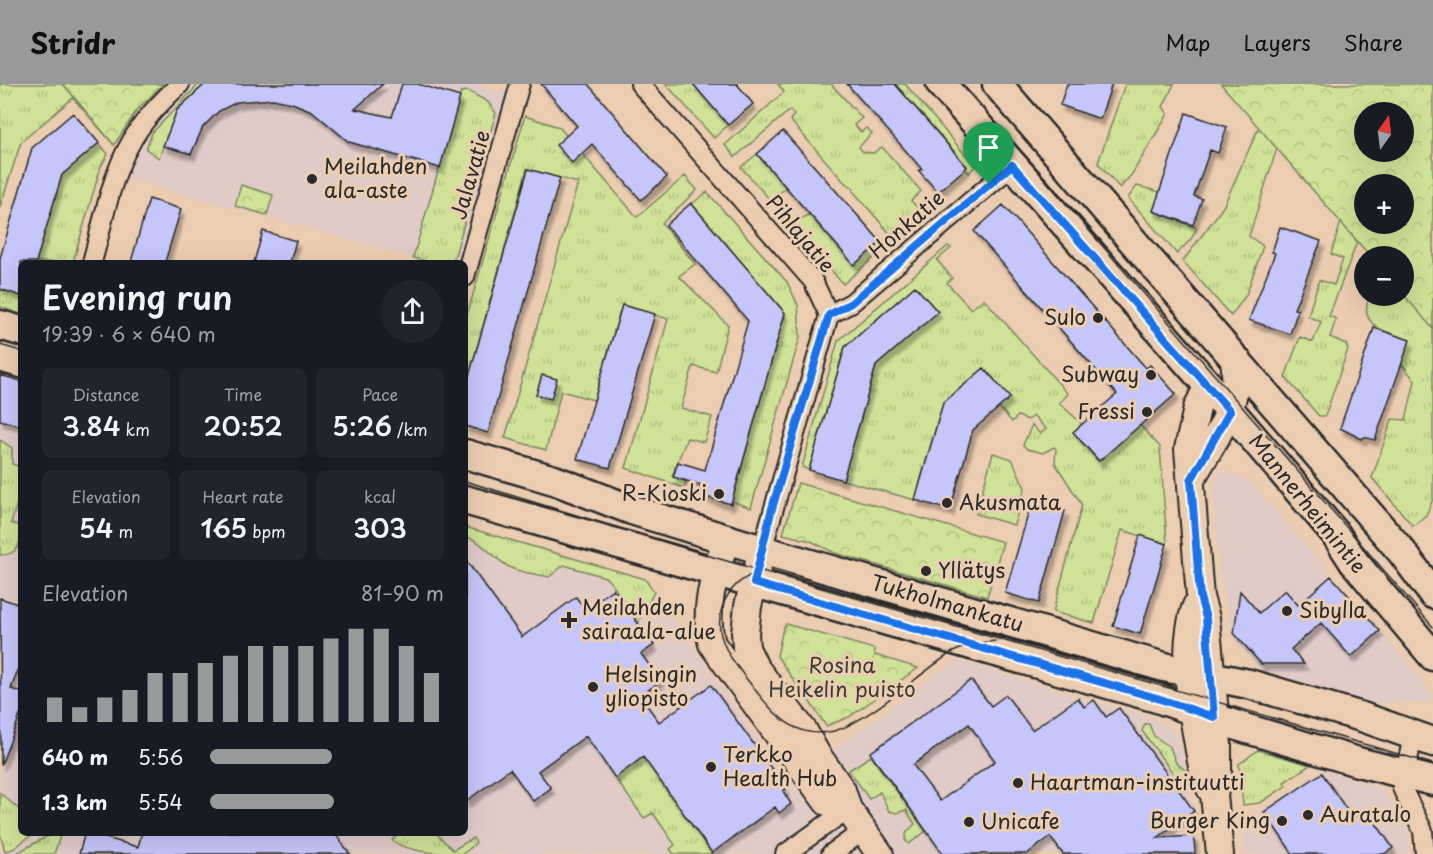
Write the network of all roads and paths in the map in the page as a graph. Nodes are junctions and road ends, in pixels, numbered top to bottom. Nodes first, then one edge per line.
1 (180, 84) edge
2 (520, 84) edge
3 (640, 84) edge
4 (941, 84) edge
5 (998, 84) edge
6 (1012, 165) junction
7 (93, 260) edge
8 (468, 267) edge
9 (829, 315) junction
10 (0, 325) edge
11 (18, 330) edge
12 (0, 357) edge
13 (1234, 360) junction
14 (18, 362) edge
15 (1208, 386) junction
16 (1230, 411) junction
17 (468, 455) edge
18 (1191, 480) junction
19 (468, 501) edge
20 (726, 539) junction
21 (762, 550) junction
22 (717, 573) junction
23 (754, 583) junction
24 (1433, 594) edge
25 (1433, 656) edge
26 (1201, 675) junction
27 (1204, 713) junction
28 (1423, 739) edge
29 (1403, 774) junction
30 (1433, 781) edge
31 (848, 809) junction
32 (863, 831) junction
33 (1428, 831) edge
34 (785, 854) edge
35 (831, 854) edge
36 (880, 854) edge
37 (1220, 854) edge
38 (1425, 854) edge

1 - 7 street
2 - 8 street, Jalavatie
3 - 9 street, Pihlajatie
4 - 6 main road, Mannerheimintie
5 - 13 main road, Mannerheimintie
6 - 9 street, Honkatie
6 - 15 main road, Mannerheimintie
9 - 21 street
10 - 11 main road
12 - 14 main road
13 - 16 main road
13 - 24 main road, Mannerheimintie
15 - 16 main road, Mannerheimintie
15 - 18 main road
16 - 18 main road
16 - 25 main road, Mannerheimintie
17 - 20 main road, Tukholmankatu
18 - 26 main road
19 - 22 main road, Tukholmankatu
20 - 21 main road, Tukholmankatu
20 - 22 main road
21 - 23 main road
21 - 26 main road, Tukholmankatu
22 - 23 main road, Tukholmankatu
22 - 31 main road
23 - 27 main road, Tukholmankatu
23 - 31 main road
26 - 27 main road
26 - 28 main road, Tukholmankatu
27 - 29 main road, Tukholmankatu
27 - 37 main road
28 - 29 street
29 - 30 main road, Tukholmankatu
29 - 33 street
31 - 32 main road
31 - 34 street
32 - 35 street
32 - 36 main road
33 - 38 street

